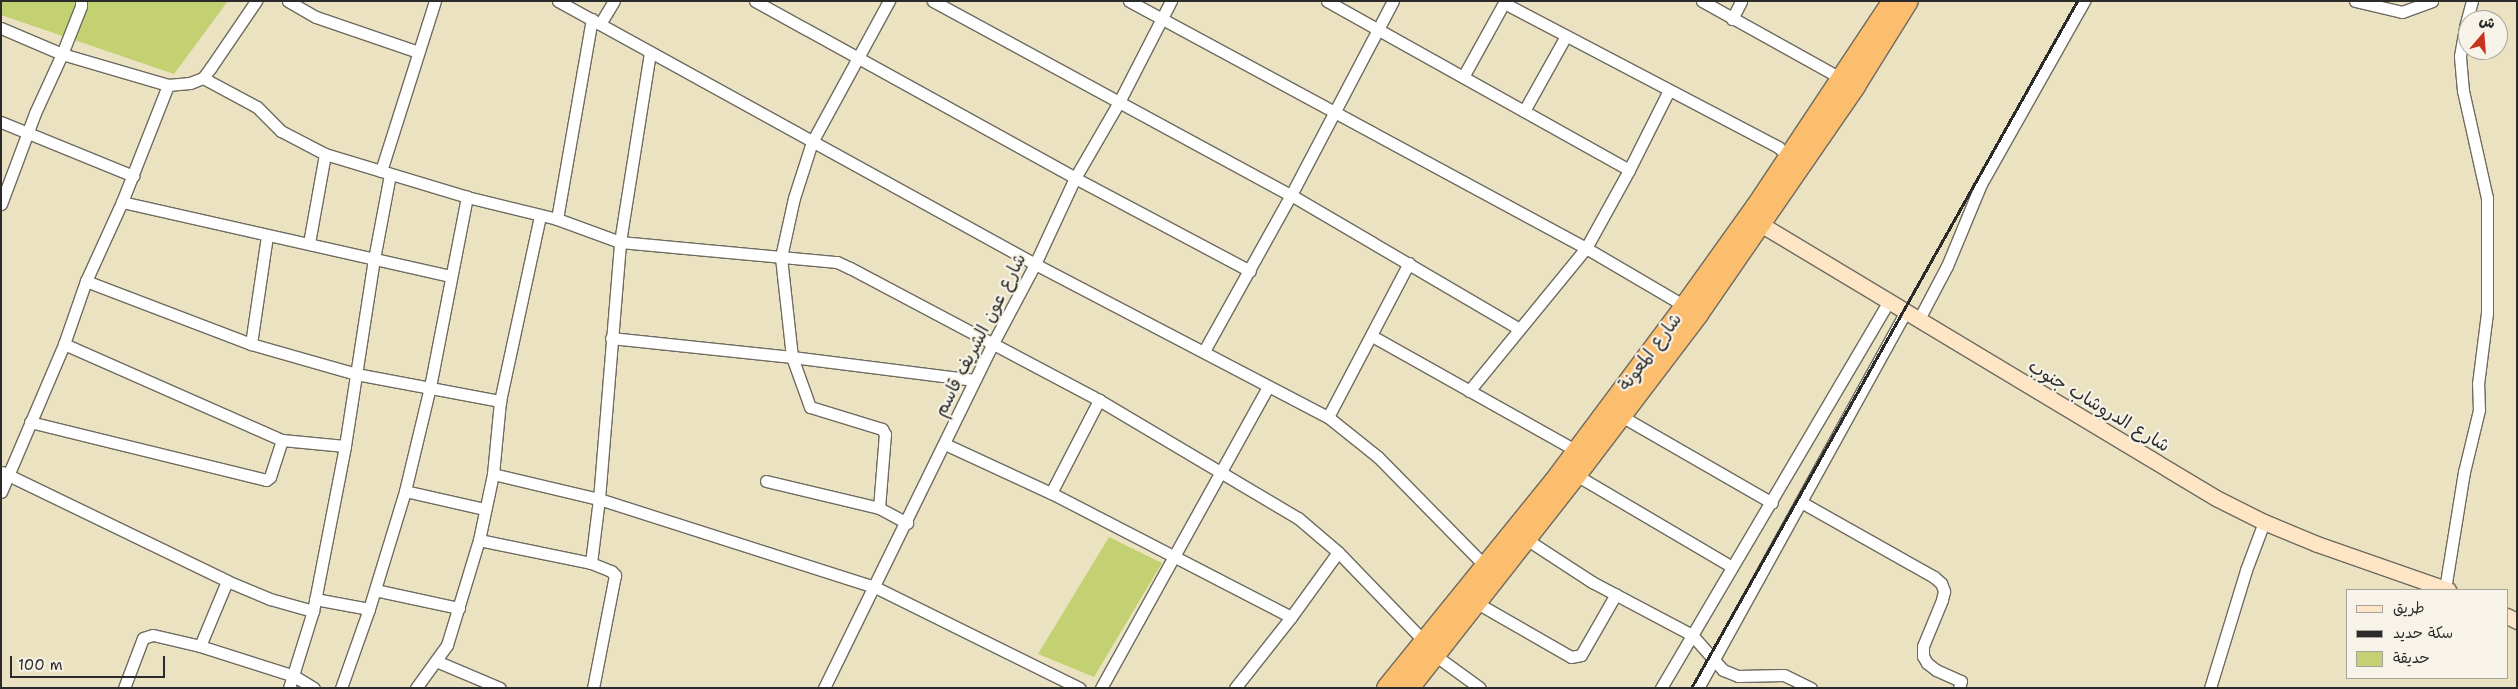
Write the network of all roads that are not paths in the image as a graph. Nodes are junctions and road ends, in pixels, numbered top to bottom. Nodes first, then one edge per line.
1 (81, 1) edge
2 (256, 1) edge
3 (288, 1) edge
4 (435, 1) edge
5 (558, 1) edge
6 (614, 1) edge
7 (755, 1) edge
8 (889, 1) edge
9 (933, 1) edge
10 (1129, 1) edge
11 (1171, 1) edge
12 (1327, 1) edge
13 (1393, 1) edge
14 (1702, 1) edge
15 (1741, 1) edge
16 (1892, 1) edge
17 (1908, 1) edge
18 (2084, 1) edge
19 (2355, 1) edge
20 (2432, 1) edge
21 (2472, 1) edge
22 (1505, 2) edge
23 (1162, 19) junction
24 (1732, 19) junction
25 (596, 22) junction
26 (1, 28) edge
27 (1378, 28) junction
28 (1566, 36) junction
29 (418, 52) junction
30 (650, 52) junction
31 (62, 54) junction
32 (858, 57) junction
33 (1463, 77) junction
34 (203, 78) junction
35 (1842, 79) junction
36 (168, 85) junction
37 (1669, 90) junction
38 (1119, 102) junction
39 (1524, 111) junction
40 (1334, 112) junction
41 (1, 122) edge
42 (28, 133) junction
43 (812, 142) junction
44 (325, 154) junction
45 (1789, 157) junction
46 (1629, 170) junction
47 (386, 173) junction
48 (133, 176) junction
49 (1075, 178) junction
50 (1291, 196) junction
51 (467, 197) junction
52 (122, 202) junction
53 (1, 204) edge
54 (540, 216) junction
55 (557, 219) junction
56 (1754, 221) junction
57 (268, 235) junction
58 (620, 242) junction
59 (309, 243) junction
60 (1586, 248) junction
61 (781, 257) junction
62 (374, 259) junction
63 (1410, 263) junction
64 (1035, 264) junction
65 (1250, 271) junction
66 (450, 276) junction
67 (86, 281) junction
68 (1890, 301) junction
69 (1685, 306) junction
70 (1913, 315) junction
71 (1519, 329) junction
72 (1372, 336) junction
73 (611, 338) junction
74 (64, 344) junction
75 (251, 344) junction
76 (992, 345) junction
77 (1204, 351) junction
78 (792, 357) junction
79 (356, 374) junction
80 (975, 380) junction
81 (430, 387) junction
82 (1268, 387) junction
83 (1469, 391) junction
84 (1099, 400) junction
85 (500, 401) junction
86 (1622, 416) junction
87 (1328, 417) junction
88 (30, 422) junction
89 (282, 440) junction
90 (945, 444) junction
91 (344, 446) junction
92 (1577, 452) junction
93 (1220, 470) junction
94 (4, 474) edge
95 (493, 474) junction
96 (1576, 475) junction
97 (766, 480) dead end
98 (405, 490) junction
99 (1, 492) edge
100 (1050, 493) junction
101 (598, 498) junction
102 (1772, 502) junction
103 (1801, 502) junction
104 (880, 508) junction
105 (485, 509) junction
106 (2264, 522) junction
107 (907, 523) junction
108 (1526, 539) junction
109 (479, 540) junction
110 (1338, 552) junction
111 (1173, 556) junction
112 (591, 563) junction
113 (1485, 566) junction
114 (1732, 567) junction
115 (227, 581) junction
116 (875, 587) junction
117 (2446, 589) edge
118 (375, 590) junction
119 (1616, 594) junction
120 (315, 599) junction
121 (1477, 603) junction
122 (460, 608) junction
123 (369, 609) junction
124 (313, 611) junction
125 (1291, 617) junction
126 (1692, 635) junction
127 (200, 646) junction
128 (1430, 649) junction
129 (1714, 659) junction
130 (436, 661) junction
131 (294, 676) junction
132 (1738, 676) junction
133 (124, 688) edge
134 (288, 688) edge
135 (314, 688) edge
136 (341, 688) edge
137 (416, 688) edge
138 (500, 688) edge
139 (593, 688) edge
140 (824, 688) edge
141 (1079, 688) edge
142 (1101, 688) edge
143 (1235, 688) edge
144 (1387, 688) edge
145 (1409, 688) edge
146 (1480, 688) edge
147 (1661, 688) edge
148 (1698, 688) edge
149 (1734, 688) edge
150 (1812, 688) edge
151 (1959, 688) edge
152 (2210, 688) edge

1 - 31 street
2 - 34 street
3 - 29 street
4 - 29 street
5 - 25 street
6 - 25 street
7 - 32 street
8 - 32 street
9 - 38 street
10 - 23 street
11 - 23 street, شارع عون الشريف قاسم
12 - 27 street
13 - 27 street
14 - 24 street
15 - 24 street
16 - 35 highway, شارع المعونة
17 - 56 highway, شارع المعونة
18 - 70 street
19 - 20 street
21 - 117 street
22 - 28 street
22 - 33 street
23 - 38 street, شارع عون الشريف قاسم
23 - 40 street
24 - 35 street
25 - 30 street
25 - 55 street
26 - 31 street
27 - 33 street
27 - 40 street
28 - 37 street
28 - 39 street
29 - 47 street
30 - 43 street
30 - 58 street
31 - 36 street
31 - 42 street
32 - 43 street
32 - 49 street
33 - 39 street
34 - 36 street
34 - 44 street
35 - 45 highway, شارع المعونة
36 - 48 street
37 - 45 street
37 - 46 street
38 - 49 street, شارع عون الشريف قاسم
38 - 50 street
39 - 46 street
40 - 50 street
40 - 60 street
41 - 42 street
42 - 48 street
42 - 53 street
43 - 61 street
43 - 64 street
44 - 47 street
44 - 59 street
45 - 56 highway, شارع المعونة
46 - 60 street
47 - 51 street
47 - 62 street
48 - 52 street
49 - 64 street, شارع عون الشريف قاسم
49 - 65 street
50 - 63 street
50 - 65 street
51 - 54 street
51 - 66 street
52 - 57 street
52 - 67 street
54 - 55 street
54 - 85 street
55 - 58 street
56 - 68 street, شارع الدروشاب جنوب
56 - 69 highway, شارع المعونة
56 - 86 highway, شارع المعونة
57 - 59 street
57 - 75 street
58 - 61 street
58 - 73 street
59 - 62 street
60 - 69 street
60 - 71 street
61 - 76 street
61 - 78 street
62 - 66 street
62 - 79 street
63 - 71 street
63 - 72 street
64 - 76 street, شارع عون الشريف قاسم
64 - 77 street
65 - 77 street
66 - 81 street
67 - 74 street
67 - 75 street
68 - 70 street, شارع الدروشاب جنوب
68 - 102 street
69 - 92 highway, شارع المعونة
70 - 103 street
70 - 106 street, شارع الدروشاب جنوب
71 - 83 street
72 - 83 street
72 - 87 street
73 - 78 street
73 - 101 street
74 - 88 street
74 - 89 street
75 - 79 street
76 - 80 street, شارع عون الشريف قاسم
76 - 84 street
77 - 82 street
78 - 80 street
78 - 104 street
79 - 81 street
79 - 91 street
80 - 90 street, شارع عون الشريف قاسم
81 - 85 street
81 - 98 street
82 - 87 street
82 - 93 street
83 - 92 street
84 - 93 street
84 - 100 street
85 - 95 street
86 - 96 highway, شارع المعونة
86 - 102 street
87 - 113 street
88 - 89 street
88 - 94 street
89 - 91 street
90 - 100 street
90 - 107 street, شارع عون الشريف قاسم
91 - 120 street
92 - 113 highway, شارع المعونة
93 - 110 street
93 - 111 street
94 - 99 street
94 - 115 street
95 - 101 street
95 - 105 street
96 - 108 highway, شارع المعونة
96 - 114 street
97 - 104 street
98 - 105 street
98 - 118 street
100 - 111 street
101 - 112 street
101 - 116 street
102 - 114 street
103 - 129 street
103 - 151 street
104 - 107 street
105 - 109 street
106 - 117 street, شارع الدروشاب جنوب
106 - 152 street
107 - 116 street, شارع عون الشريف قاسم
108 - 119 street
108 - 121 highway, شارع المعونة
109 - 112 street
109 - 122 street
110 - 125 street
110 - 128 street
111 - 125 street
111 - 142 street
112 - 139 street
113 - 128 highway, شارع المعونة
114 - 126 street
115 - 124 street
115 - 127 street
116 - 140 street, شارع عون الشريف قاسم
116 - 141 street
118 - 122 street
118 - 123 street
119 - 121 street
119 - 126 street
120 - 123 street
120 - 124 street
121 - 128 highway, شارع المعونة
122 - 130 street
123 - 136 street
124 - 131 street
125 - 143 street
126 - 129 street
126 - 147 street
127 - 131 street
127 - 133 street
128 - 144 highway, شارع المعونة
128 - 145 highway, شارع المعونة
128 - 146 street
129 - 132 street
129 - 148 street
130 - 137 street
130 - 138 street
131 - 134 street
131 - 135 street
132 - 149 street
132 - 150 street

